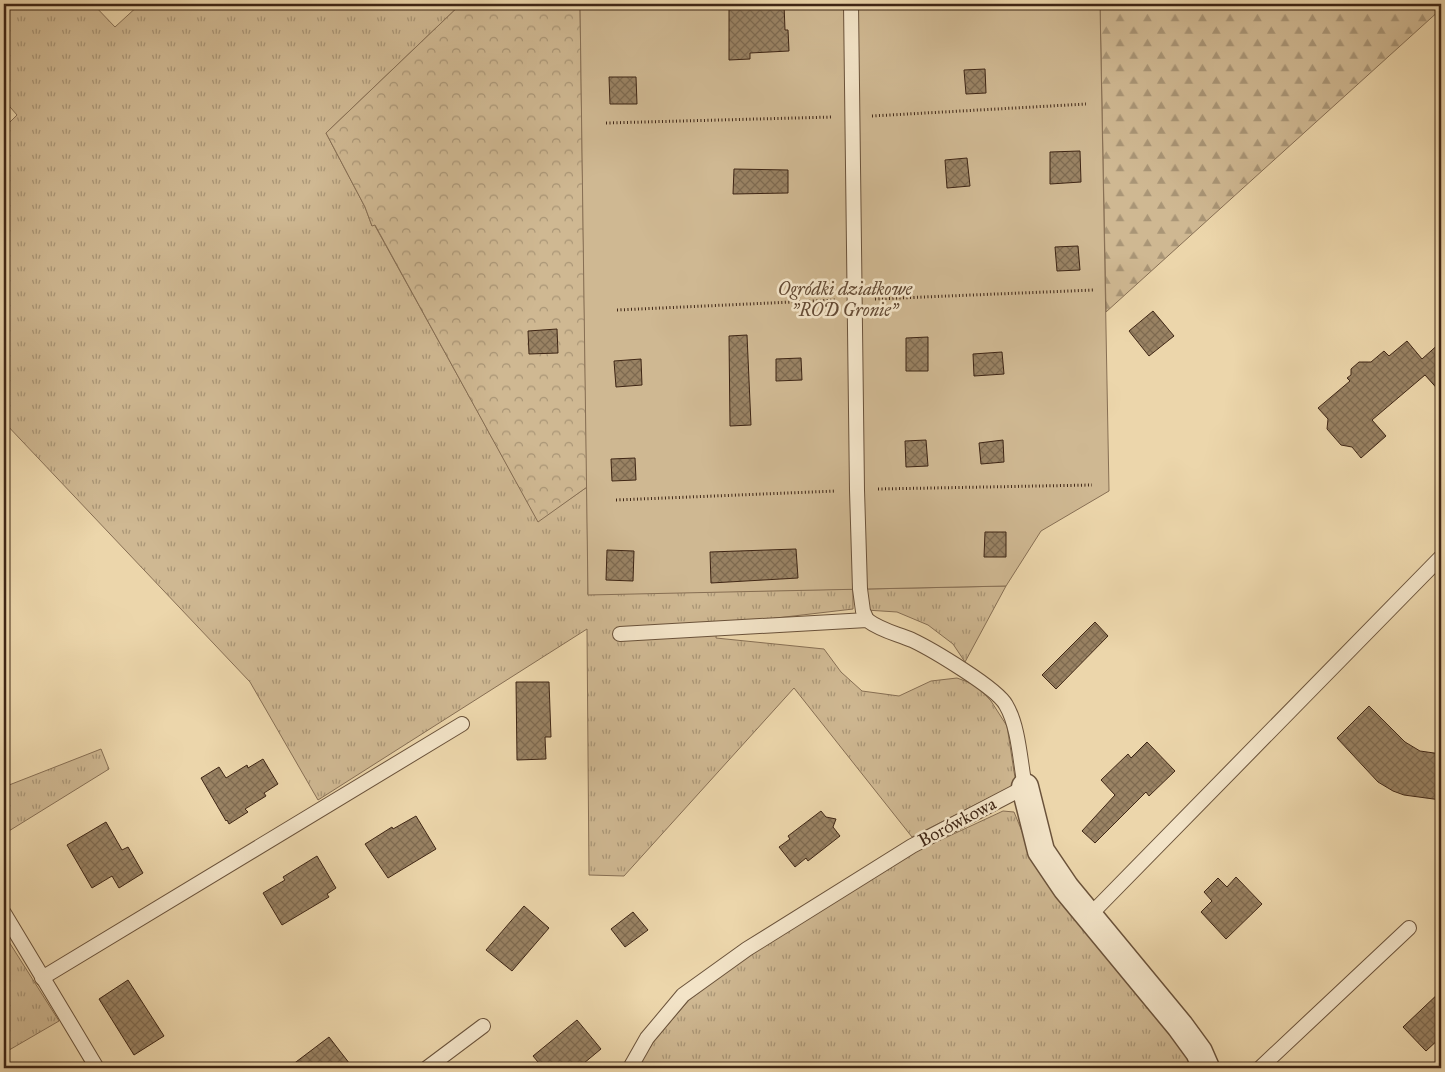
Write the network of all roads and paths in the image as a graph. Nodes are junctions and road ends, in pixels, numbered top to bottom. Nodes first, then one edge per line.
1 (851, 4) edge
2 (1441, 557) edge
3 (866, 620) junction
4 (620, 634) dead end
5 (462, 724) dead end
6 (1024, 787) junction
7 (4, 913) edge
8 (1090, 915) junction
9 (1409, 928) dead end
10 (42, 978) junction
11 (482, 1026) dead end
12 (97, 1068) edge
13 (427, 1068) edge
14 (630, 1068) edge
15 (1206, 1068) edge
16 (1260, 1068) edge

1 - 3 lane
2 - 8 lane
3 - 4 lane
3 - 6 lane
5 - 10 lane
6 - 8 street
6 - 14 lane, Borówkowa
7 - 10 lane
8 - 15 street
9 - 16 lane
10 - 12 lane
11 - 13 lane

